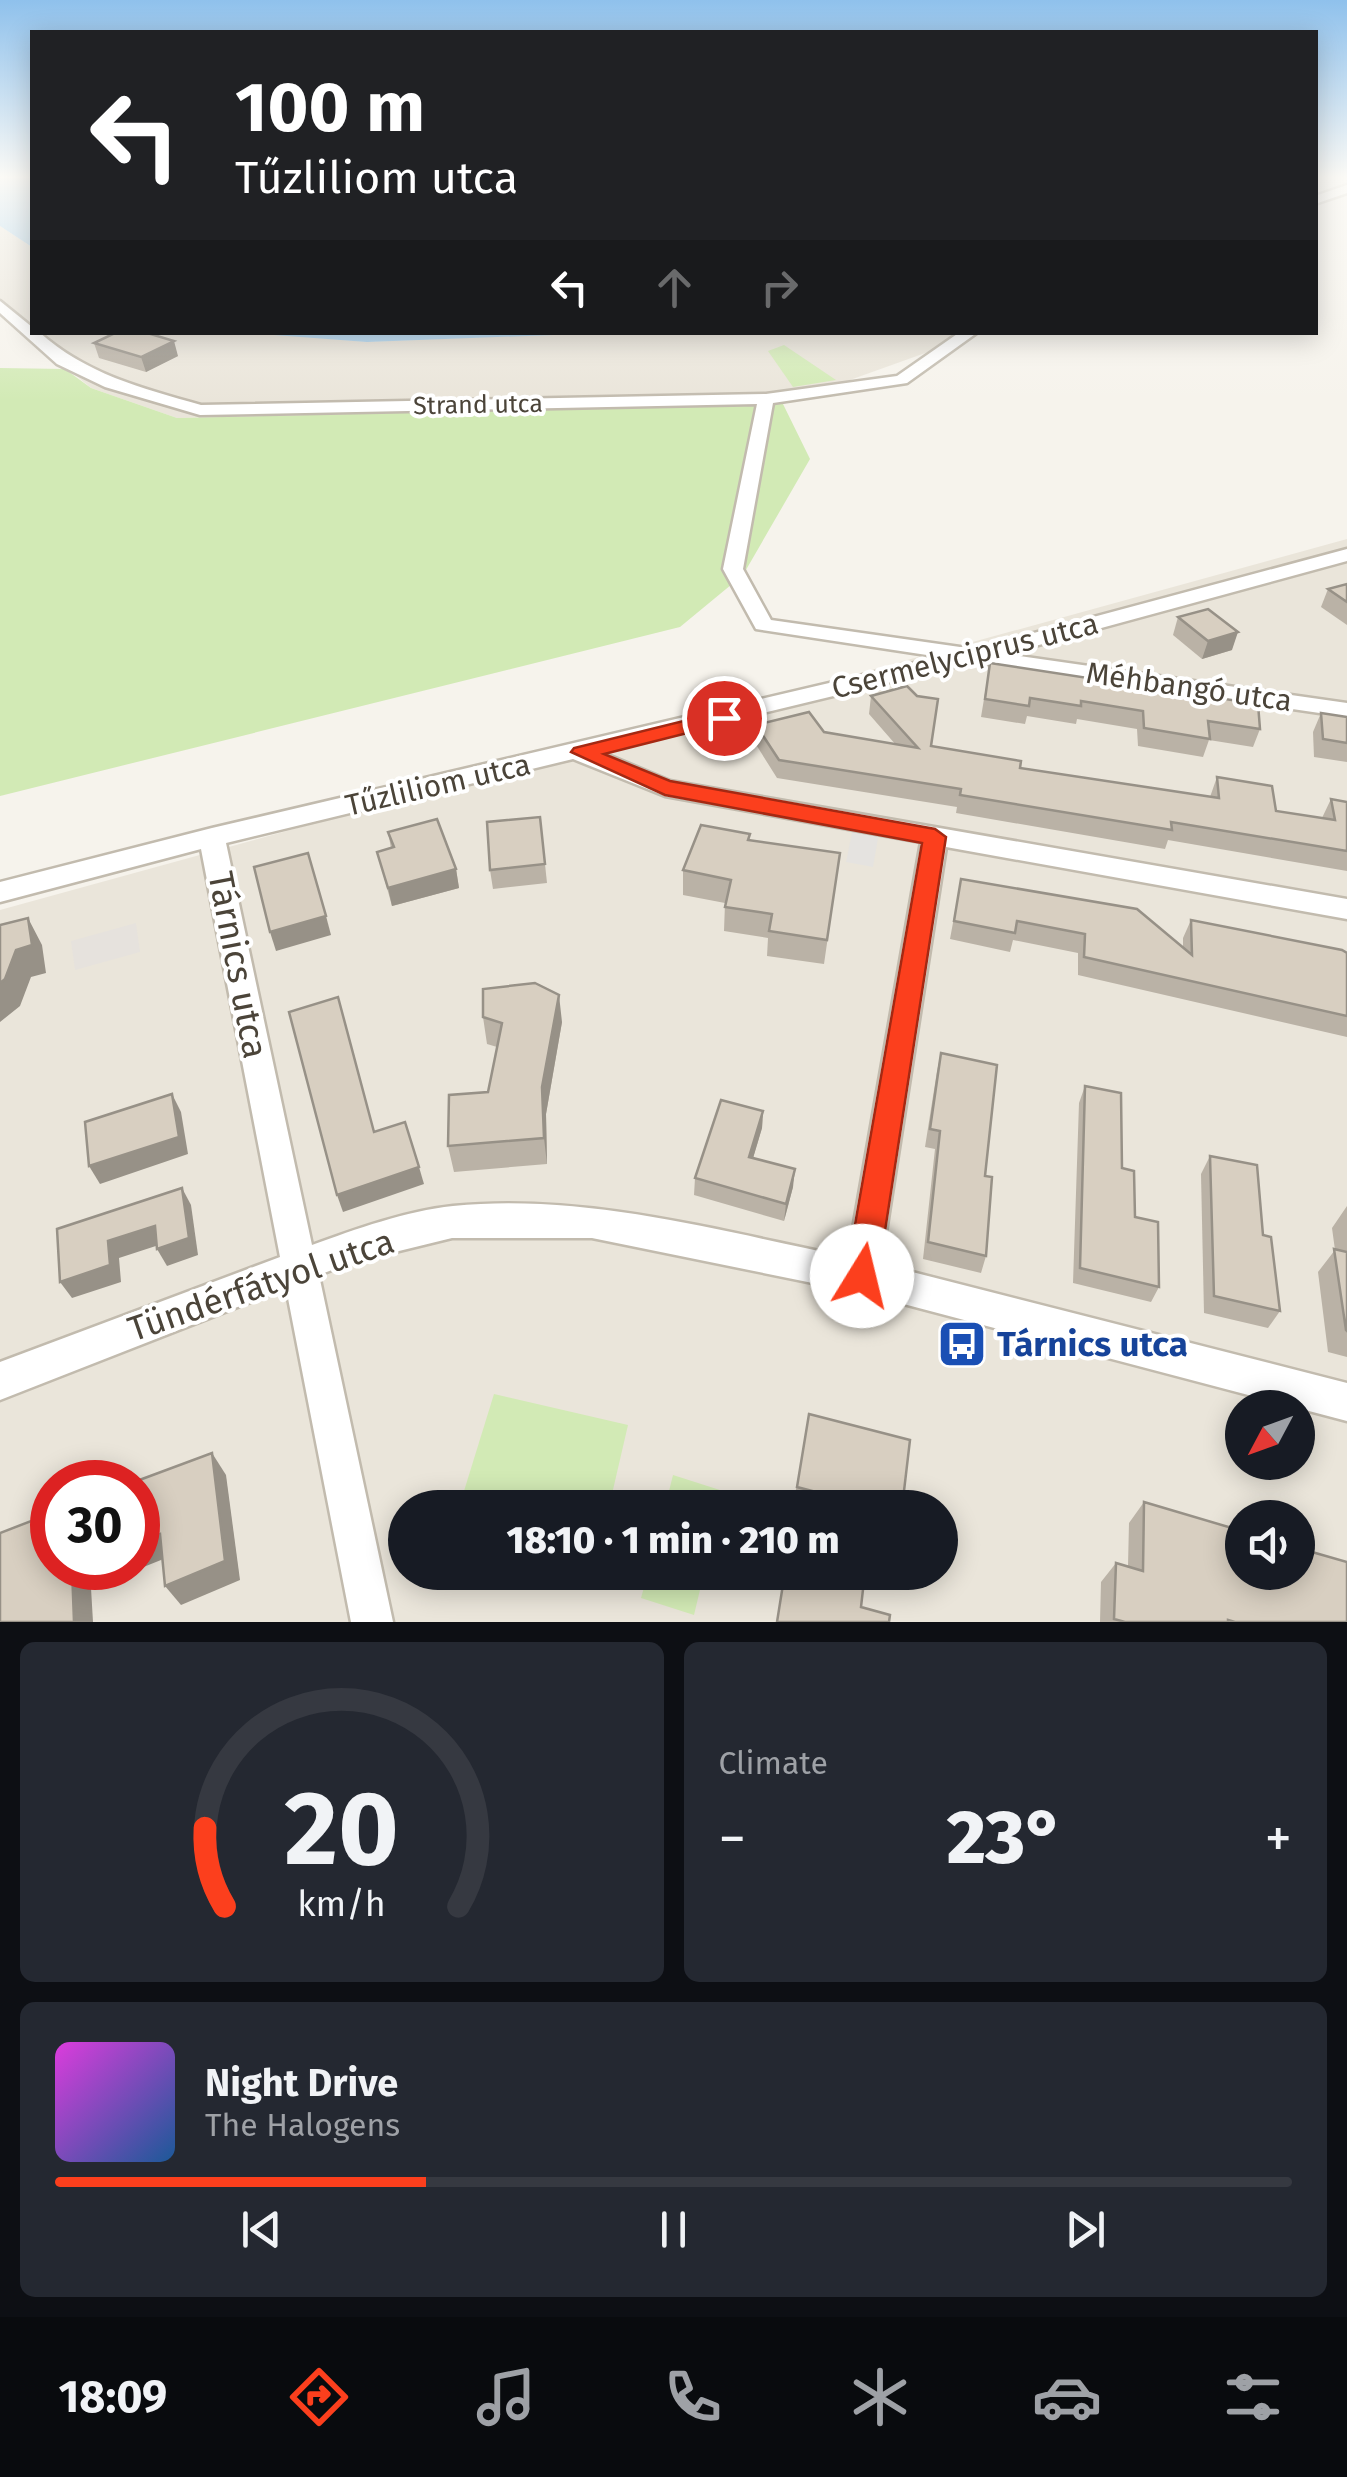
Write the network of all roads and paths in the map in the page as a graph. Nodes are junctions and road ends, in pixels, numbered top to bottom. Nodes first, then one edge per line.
1 (0, 305) edge
2 (30, 332) edge
3 (33, 335) edge
4 (967, 335) edge
5 (766, 399) junction
6 (1347, 555) edge
7 (972, 656) junction
8 (1347, 710) edge
9 (582, 752) junction
10 (212, 837) junction
11 (935, 837) junction
12 (0, 892) edge
13 (1347, 909) edge
14 (298, 1267) junction
15 (862, 1276) junction
16 (0, 1380) edge
17 (1347, 1402) edge
18 (372, 1622) edge

1 - 2 street, Strand utca
3 - 5 street, Strand utca
4 - 5 street, Strand utca
5 - 7 street, Méhbangó utca
6 - 7 street, Csermelyciprus utca
7 - 8 street, Méhbangó utca
7 - 9 street, Csermelyciprus utca
9 - 10 street, Tűzliliom utca
9 - 11 street
10 - 12 street, Tűzliliom utca
10 - 14 street, Tárnics utca
11 - 13 street
11 - 15 street
14 - 15 street, Tündérfátyol utca
14 - 16 street, Tündérfátyol utca
14 - 18 street, Tárnics utca
15 - 17 street, Tündérfátyol utca

